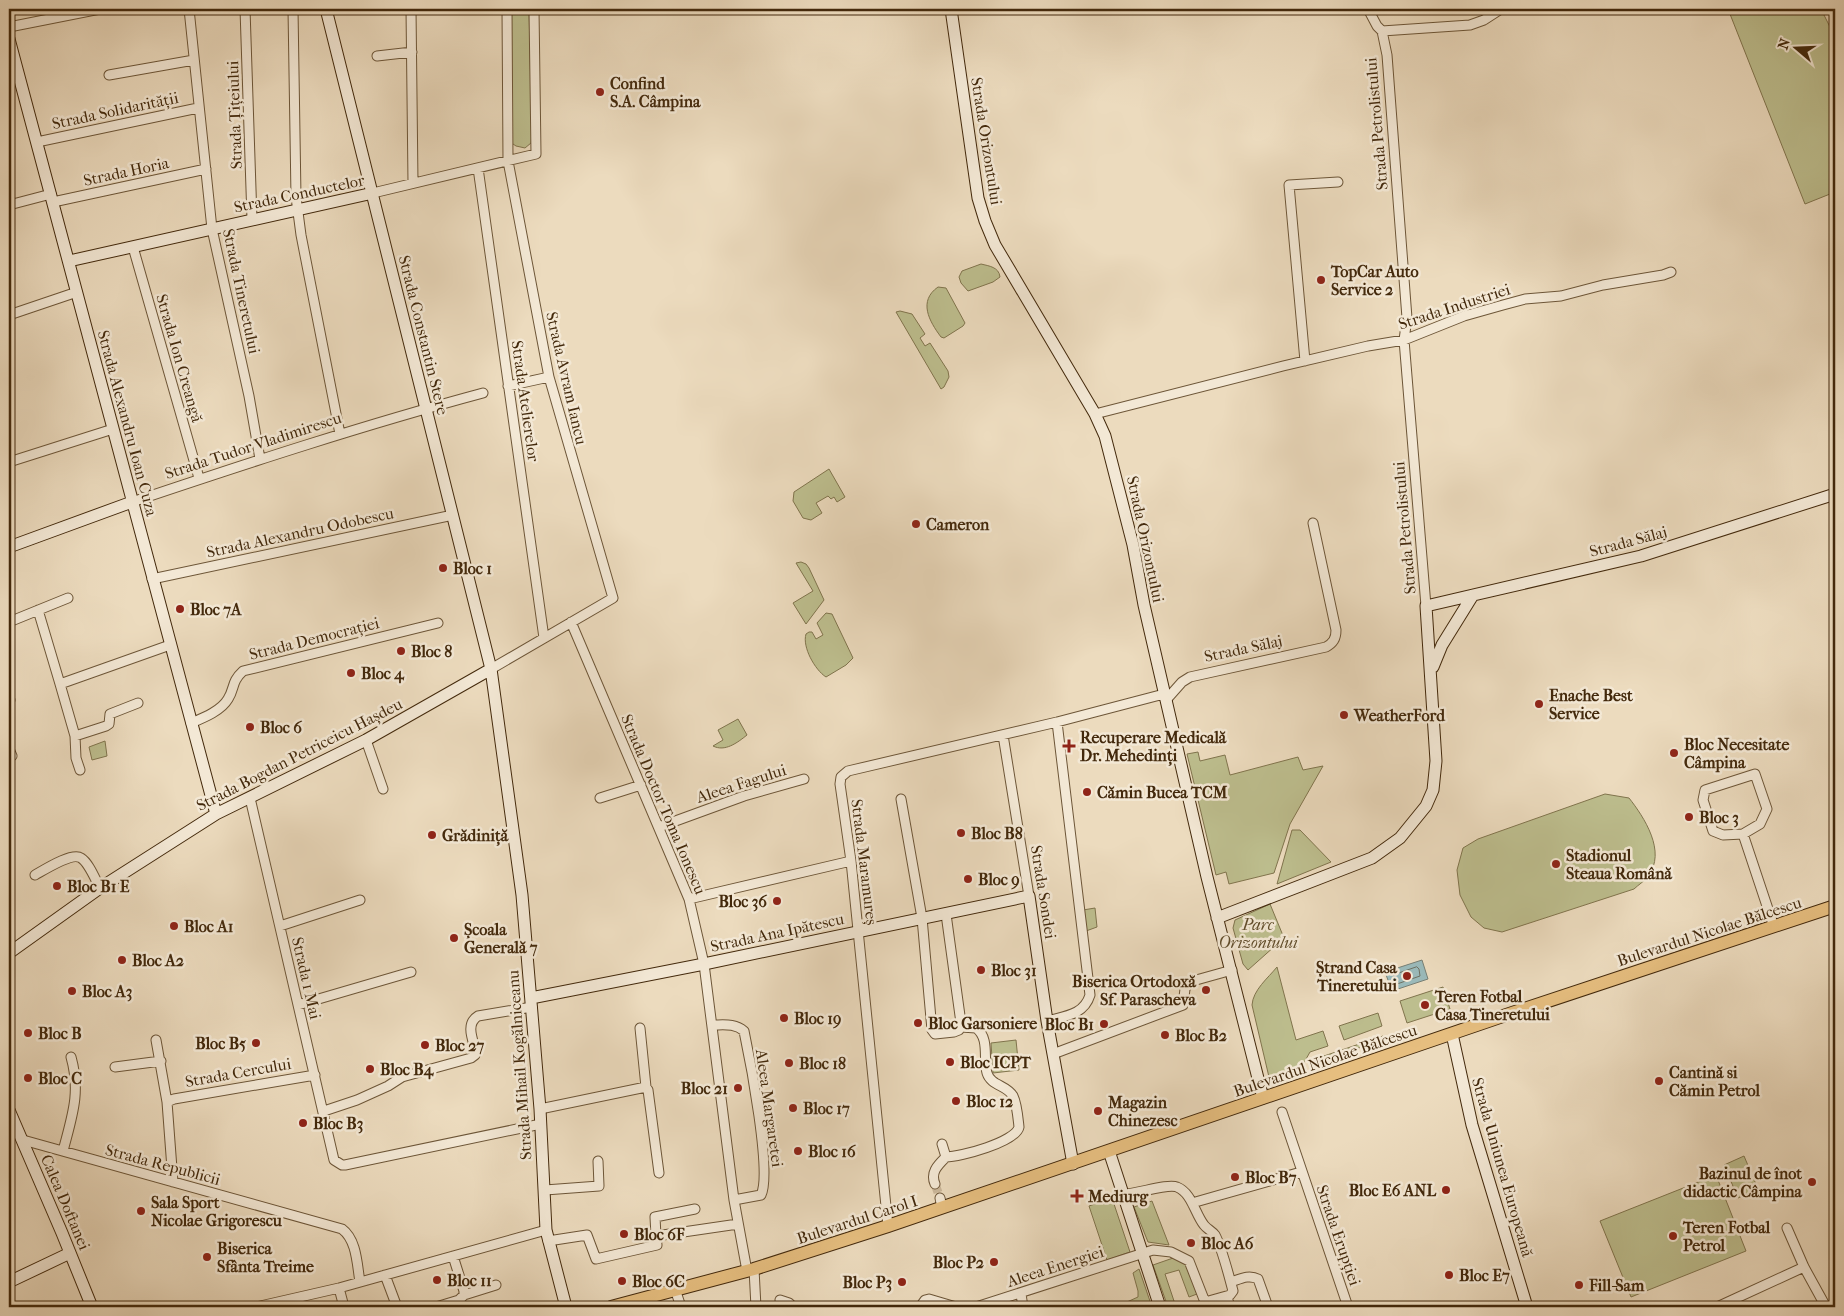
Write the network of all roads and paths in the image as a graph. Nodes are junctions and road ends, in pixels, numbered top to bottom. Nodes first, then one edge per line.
1 (100, 9) edge
2 (189, 9) edge
3 (245, 9) edge
4 (293, 9) edge
5 (326, 9) edge
6 (411, 9) edge
7 (507, 9) edge
8 (534, 9) edge
9 (951, 9) edge
10 (1368, 9) edge
11 (1501, 9) edge
12 (9, 27) edge
13 (1382, 31) junction
14 (9, 39) edge
15 (412, 52) junction
16 (377, 56) dead end
17 (194, 60) junction
18 (109, 75) dead end
19 (198, 108) junction
20 (37, 142) junction
21 (508, 161) junction
22 (478, 168) junction
23 (206, 169) junction
24 (1338, 182) dead end
25 (413, 183) junction
26 (373, 193) junction
27 (52, 198) junction
28 (9, 204) edge
29 (298, 210) junction
30 (252, 219) junction
31 (212, 229) junction
32 (133, 247) junction
33 (69, 261) junction
34 (1671, 272) dead end
35 (77, 292) junction
36 (9, 315) edge
37 (1404, 340) junction
38 (1305, 361) junction
39 (548, 377) junction
40 (508, 386) junction
41 (483, 393) dead end
42 (425, 408) junction
43 (1095, 414) junction
44 (113, 429) junction
45 (340, 434) junction
46 (260, 458) junction
47 (9, 462) edge
48 (198, 478) junction
49 (1835, 494) edge
50 (132, 502) junction
51 (454, 515) junction
52 (1313, 523) dead end
53 (9, 547) edge
54 (152, 579) junction
55 (1473, 595) junction
56 (68, 598) dead end
57 (613, 598) joint
58 (1426, 606) junction
59 (38, 610) junction
60 (9, 622) edge
61 (571, 622) junction
62 (438, 623) dead end
63 (544, 638) junction
64 (170, 645) junction
65 (491, 669) junction
66 (1431, 674) junction
67 (60, 684) junction
68 (1165, 697) junction
69 (138, 703) dead end
70 (1058, 722) junction
71 (191, 723) junction
72 (1003, 735) junction
73 (75, 736) junction
74 (366, 740) junction
75 (80, 770) dead end
76 (804, 779) dead end
77 (641, 785) junction
78 (383, 789) dead end
79 (250, 798) junction
80 (600, 798) dead end
81 (901, 798) dead end
82 (216, 814) junction
83 (659, 827) junction
84 (1743, 834) junction
85 (851, 861) junction
86 (35, 875) dead end
87 (100, 888) junction
88 (1029, 896) junction
89 (689, 899) junction
90 (360, 900) dead end
91 (1835, 906) edge
92 (946, 914) junction
93 (922, 918) junction
94 (1217, 918) junction
95 (280, 926) junction
96 (1774, 927) junction
97 (859, 932) junction
98 (9, 953) edge
99 (704, 964) junction
100 (1232, 970) junction
101 (411, 972) dead end
102 (531, 1002) junction
103 (298, 1004) junction
104 (1047, 1021) junction
105 (712, 1025) junction
106 (960, 1027) junction
107 (640, 1028) dead end
108 (1452, 1034) junction
109 (156, 1040) dead end
110 (1053, 1054) junction
111 (71, 1057) dead end
112 (160, 1060) junction
113 (115, 1067) dead end
114 (315, 1075) junction
115 (646, 1087) junction
116 (1263, 1098) junction
117 (168, 1102) junction
118 (9, 1110) edge
119 (540, 1110) junction
120 (324, 1111) junction
121 (1282, 1112) dead end
122 (542, 1124) junction
123 (23, 1140) junction
124 (942, 1144) dead end
125 (63, 1151) junction
126 (1109, 1151) junction
127 (946, 1157) junction
128 (598, 1161) dead end
129 (1073, 1164) junction
130 (1302, 1172) junction
131 (659, 1173) dead end
132 (173, 1182) junction
133 (935, 1184) tunnel mouth
134 (544, 1190) junction
135 (1124, 1194) junction
136 (734, 1200) junction
137 (1192, 1203) junction
138 (694, 1209) dead end
139 (738, 1224) junction
140 (888, 1226) junction
141 (1787, 1228) dead end
142 (547, 1235) junction
143 (656, 1236) junction
144 (1143, 1252) junction
145 (70, 1253) junction
146 (453, 1256) junction
147 (1804, 1267) junction
148 (751, 1270) junction
149 (385, 1275) junction
150 (9, 1282) edge
151 (360, 1282) junction
152 (1231, 1282) junction
153 (496, 1285) dead end
154 (339, 1288) junction
155 (675, 1289) junction
156 (1021, 1294) junction
157 (464, 1295) junction
158 (1226, 1297) junction
159 (780, 1300) dead end
160 (293, 1303) edge
161 (92, 1307) edge
162 (256, 1307) edge
163 (344, 1307) edge
164 (396, 1307) edge
165 (436, 1307) edge
166 (566, 1307) edge
167 (611, 1307) edge
168 (681, 1307) edge
169 (756, 1307) edge
170 (792, 1307) edge
171 (920, 1307) edge
172 (956, 1307) edge
173 (976, 1307) edge
174 (1023, 1307) edge
175 (1160, 1307) edge
176 (1230, 1307) edge
177 (1268, 1307) edge
178 (1348, 1307) edge
179 (1527, 1307) edge
180 (1717, 1307) edge
181 (1826, 1307) edge

1 - 12 street
2 - 17 street, Strada Tineretului
3 - 30 street, Strada Țițeiului
4 - 29 street
5 - 26 street, Strada Constantin Stere
6 - 15 street
7 - 21 street, Strada Avram Iancu
8 - 21 street, Strada Conductelor
9 - 43 street, Strada Orizontului
10 - 13 street, Strada Petrolistului
11 - 13 street
13 - 37 street, Strada Petrolistului
14 - 20 street, Strada Alexandru Ioan Cuza
15 - 16 street
15 - 25 street
17 - 18 street
17 - 19 street, Strada Tineretului
19 - 20 street, Strada Solidarității
19 - 23 street, Strada Tineretului
20 - 27 street, Strada Alexandru Ioan Cuza
21 - 22 street, Strada Conductelor
21 - 39 street, Strada Avram Iancu
22 - 25 street, Strada Conductelor
22 - 40 street, Strada Atelierelor
23 - 27 street, Strada Horia
23 - 31 street, Strada Tineretului
24 - 38 street
25 - 26 street, Strada Conductelor
26 - 29 street, Strada Conductelor
26 - 42 street, Strada Constantin Stere
27 - 28 street, Strada Horia
27 - 33 street, Strada Alexandru Ioan Cuza
29 - 30 street, Strada Conductelor
29 - 45 street
30 - 31 street, Strada Conductelor
31 - 32 street, Strada Conductelor
31 - 46 street, Strada Tineretului
32 - 33 street, Strada Conductelor
32 - 48 street, Strada Ion Creangă
33 - 35 street, Strada Alexandru Ioan Cuza
34 - 37 street, Strada Industriei
35 - 36 street
35 - 44 street, Strada Alexandru Ioan Cuza
37 - 38 street, Strada Industriei
37 - 58 street, Strada Petrolistului
38 - 43 street, Strada Industriei
39 - 40 street
39 - 57 street, Strada Avram Iancu
40 - 63 street, Strada Atelierelor
41 - 42 street, Strada Tudor Vladimirescu
42 - 45 street, Strada Tudor Vladimirescu
42 - 51 street, Strada Constantin Stere
43 - 68 street, Strada Orizontului
44 - 47 street
44 - 50 street, Strada Alexandru Ioan Cuza
45 - 46 street, Strada Tudor Vladimirescu
46 - 48 street, Strada Tudor Vladimirescu
48 - 50 street, Strada Tudor Vladimirescu
49 - 55 street, Strada Sălaj
50 - 53 street, Strada Tudor Vladimirescu
50 - 54 street, Strada Alexandru Ioan Cuza
51 - 54 street, Strada Alexandru Odobescu
51 - 65 street, Strada Constantin Stere
52 - 68 street, Strada Sălaj
54 - 64 street, Strada Alexandru Ioan Cuza
55 - 58 street, Strada Sălaj
55 - 66 street
56 - 59 street
57 - 61 street, Strada Bogdan Petriceicu Hașdeu
58 - 66 street, Strada Petrolistului
59 - 60 street
59 - 67 street
61 - 63 street, Strada Bogdan Petriceicu Hașdeu
61 - 77 street, Strada Doctor Toma Ionescu
62 - 71 street, Strada Democrației
63 - 65 street, Strada Bogdan Petriceicu Hașdeu
64 - 67 street
64 - 71 street, Strada Alexandru Ioan Cuza
65 - 74 street, Strada Bogdan Petriceicu Hașdeu
65 - 102 street, Strada Mihail Kogălniceanu
66 - 94 street, Strada Petrolistului
67 - 73 street
68 - 70 street, Strada Maramureș
68 - 94 street, Strada Orizontului
69 - 73 street
70 - 72 street, Strada Maramureș
70 - 104 street
71 - 82 street, Strada Alexandru Ioan Cuza
72 - 85 street, Strada Maramureș
72 - 88 street, Strada Sondei
73 - 75 street
74 - 78 street
74 - 79 street, Strada Bogdan Petriceicu Hașdeu
76 - 83 street, Aleea Fagului
77 - 80 street
77 - 83 street, Strada Doctor Toma Ionescu
79 - 82 street, Strada Bogdan Petriceicu Hașdeu
79 - 95 street, Strada 1 Mai
81 - 93 street
82 - 87 street, Strada Bogdan Petriceicu Hașdeu
83 - 89 street, Strada Doctor Toma Ionescu
84 - 84 street
84 - 96 street
85 - 89 street
85 - 97 street, Strada Maramureș
86 - 87 street
87 - 98 street, Strada Bogdan Petriceicu Hașdeu
88 - 92 street, Strada Ana Ipătescu
88 - 104 street, Strada Sondei
89 - 99 street, Strada Doctor Toma Ionescu
90 - 95 street
91 - 96 main road, Bulevardul Nicolae Bălcescu
92 - 93 street, Strada Ana Ipătescu
92 - 106 street
93 - 97 street, Strada Ana Ipătescu
93 - 106 street
94 - 100 street, Strada Orizontului
95 - 103 street, Strada 1 Mai
96 - 108 main road, Bulevardul Nicolae Bălcescu
97 - 99 street, Strada Ana Ipătescu
97 - 140 street, Strada Maramureș
99 - 102 street, Strada Ana Ipătescu
99 - 105 street, Strada Doctor Toma Ionescu
100 - 110 street
100 - 116 street, Strada Orizontului
101 - 103 street
102 - 119 street, Strada Mihail Kogălniceanu
102 - 120 street
103 - 114 street, Strada 1 Mai
104 - 110 street, Strada Sondei
105 - 136 street, Strada Doctor Toma Ionescu
105 - 136 street, Aleea Margaretei
106 - 127 street
107 - 115 street
108 - 116 main road, Bulevardul Nicolae Bălcescu
108 - 179 street, Strada Uniunea Europeană
109 - 112 street
110 - 129 street, Strada Sondei
111 - 125 street
112 - 113 street
112 - 117 street
114 - 117 street, Strada Cercului
114 - 120 street, Strada 1 Mai
115 - 119 street
115 - 131 street
116 - 126 main road, Bulevardul Nicolae Bălcescu
117 - 132 street
118 - 123 street, Calea Doftanei
119 - 122 street, Strada Mihail Kogălniceanu
120 - 122 street, Strada 1 Mai
121 - 130 street, Strada Erupției
122 - 134 street, Strada Mihail Kogălniceanu
123 - 125 street, Strada Republicii
123 - 145 street, Calea Doftanei
124 - 127 street
125 - 132 street, Strada Republicii
126 - 129 main road, Bulevardul Carol I
126 - 135 street
127 - 133 street
128 - 134 street
129 - 140 main road, Bulevardul Carol I
130 - 137 street, Strada Erupției
130 - 178 street, Strada Erupției
132 - 151 street, Strada Republicii
134 - 142 street, Strada Mihail Kogălniceanu
135 - 137 street
135 - 144 street
136 - 139 street, Strada Doctor Toma Ionescu
137 - 152 street
138 - 143 street
139 - 143 street
139 - 148 street, Strada Doctor Toma Ionescu
140 - 148 main road, Bulevardul Carol I
141 - 147 street
142 - 143 street
142 - 146 street
142 - 166 street, Strada Mihail Kogălniceanu
144 - 156 street, Aleea Energiei
144 - 158 street, Aleea Energiei
144 - 175 street
145 - 150 street
145 - 161 street, Calea Doftanei
146 - 149 street
146 - 157 street
147 - 180 street
147 - 181 street
148 - 155 main road, Bulevardul Carol I
148 - 169 street, Strada Doctor Toma Ionescu
149 - 151 street
149 - 164 street
151 - 154 street
152 - 158 street
152 - 177 street
153 - 157 street
154 - 160 street
154 - 163 street
155 - 167 main road, Bulevardul Carol I
155 - 168 street
156 - 173 street, Aleea Energiei
156 - 174 street
157 - 165 street
158 - 176 street
159 - 170 street
160 - 162 street
171 - 172 street

